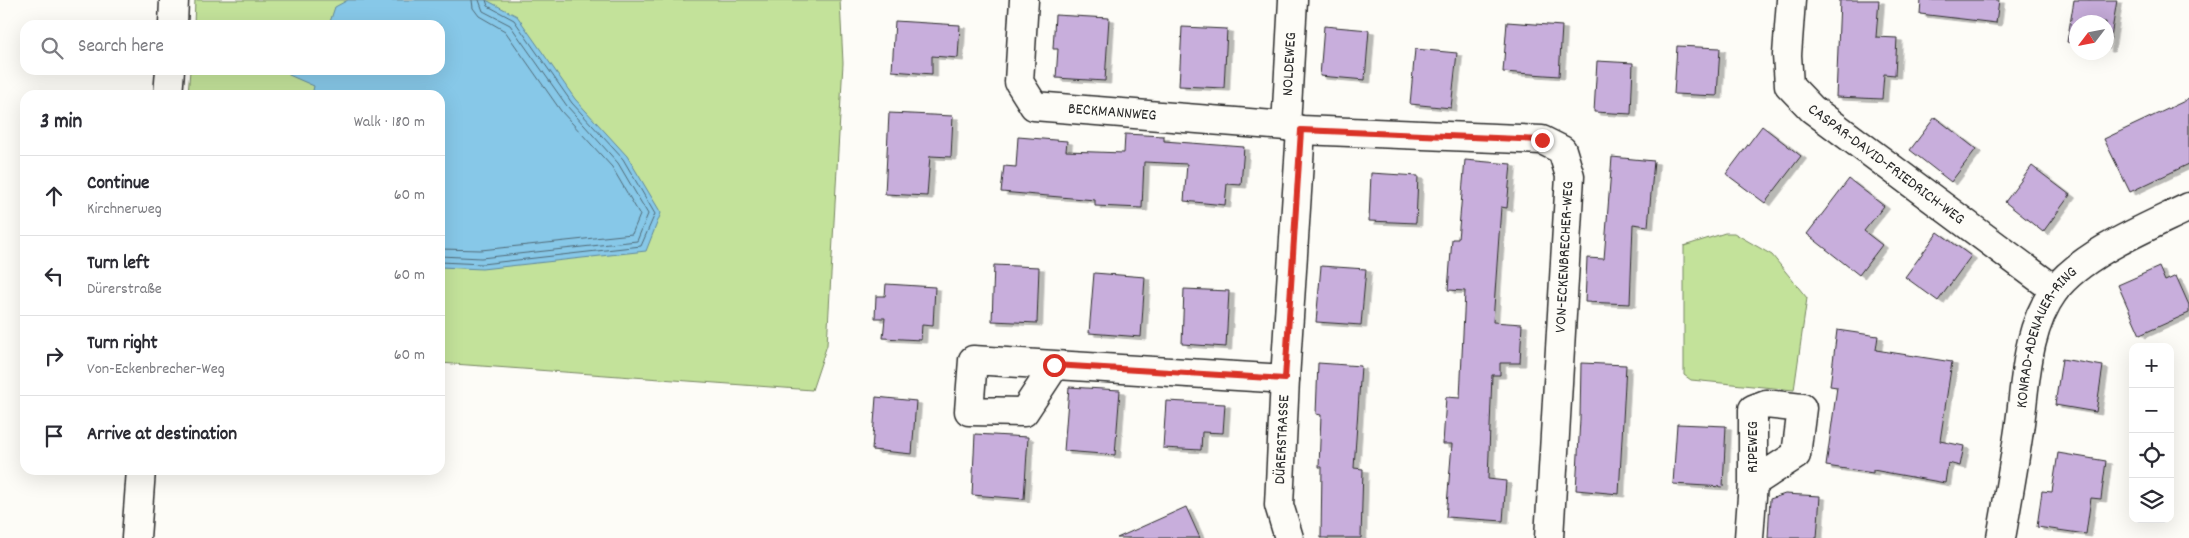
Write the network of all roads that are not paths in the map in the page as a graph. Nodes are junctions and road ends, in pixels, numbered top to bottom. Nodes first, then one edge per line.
1 (174, 0) edge
2 (1024, 0) edge
3 (1293, 0) edge
4 (1791, 0) edge
5 (173, 20) edge
6 (170, 75) edge
7 (168, 90) edge
8 (1294, 128) junction
9 (2189, 207) edge
10 (2055, 290) junction
11 (1054, 365) dead end
12 (1285, 379) junction
13 (141, 475) edge
14 (1753, 483) dead end
15 (136, 538) edge
16 (1289, 538) edge
17 (1549, 538) edge
18 (1749, 538) edge
19 (2001, 538) edge

1 - 5 street
2 - 8 street, BECKMANNWEG
3 - 8 street, NOLDEWEG
4 - 10 street, CASPAR-DAVID-FRIEDRICH-WEG
6 - 7 street
8 - 12 street, DÜRERSTRASSE
8 - 17 street, VON-ECKENBRECHER-WEG
9 - 10 street, KONRAD-ADENAUER-RING
10 - 19 street, KONRAD-ADENAUER-RING
11 - 12 street
12 - 16 street, DÜRERSTRASSE
13 - 15 street
14 - 18 street, RIPEWEG

